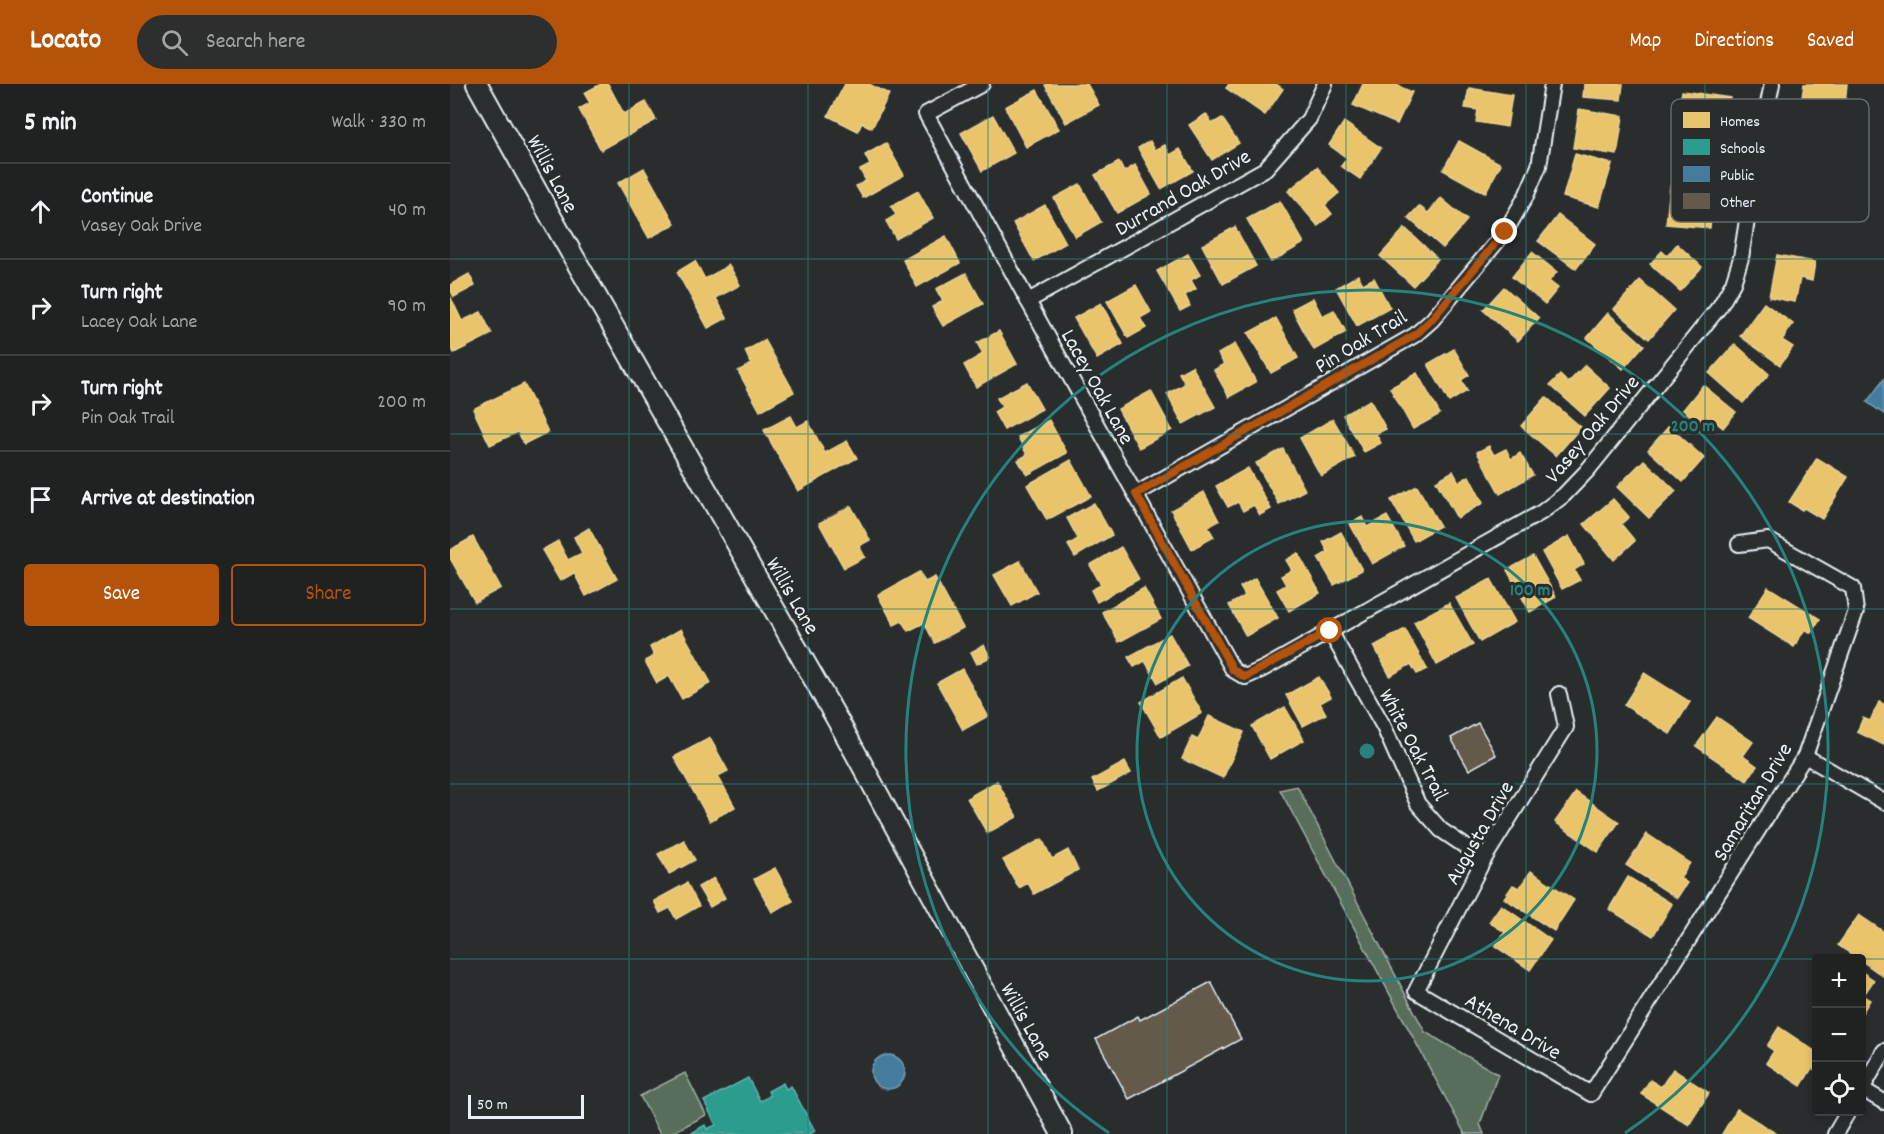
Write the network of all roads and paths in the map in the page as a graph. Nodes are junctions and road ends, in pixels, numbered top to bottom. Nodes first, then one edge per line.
1 (477, 84) edge
2 (982, 84) edge
3 (1325, 84) edge
4 (1552, 84) edge
5 (1772, 84) edge
6 (1769, 99) edge
7 (1747, 222) edge
8 (1028, 301) junction
9 (1136, 494) junction
10 (1739, 544) dead end
11 (1330, 631) junction
12 (1240, 676) joint
13 (1558, 694) dead end
14 (1805, 756) junction
15 (1884, 802) edge
16 (1484, 859) junction
17 (1416, 991) joint
18 (1884, 1051) edge
19 (1879, 1071) edge
20 (1866, 1085) edge
21 (1866, 1091) edge
22 (1591, 1094) joint
23 (1884, 1102) edge
24 (1846, 1116) edge
25 (1062, 1134) edge
26 (1835, 1134) edge

1 - 25 street, Willis Lane
2 - 8 street, Lacey Oak Lane
3 - 8 street, Durrand Oak Drive
4 - 9 street, Pin Oak Trail
5 - 6 street, Vasey Oak Drive
7 - 11 street, Vasey Oak Drive
8 - 9 street, Lacey Oak Lane
9 - 12 street, Lacey Oak Lane
10 - 14 street, Samaritan Drive
11 - 12 street, Vasey Oak Drive
11 - 16 street, White Oak Trail
13 - 16 street, Augusta Drive
14 - 15 street
14 - 22 street, Samaritan Drive
16 - 17 street, Augusta Drive
17 - 22 street, Athena Drive
18 - 19 street
19 - 20 street
21 - 23 street
24 - 26 street

